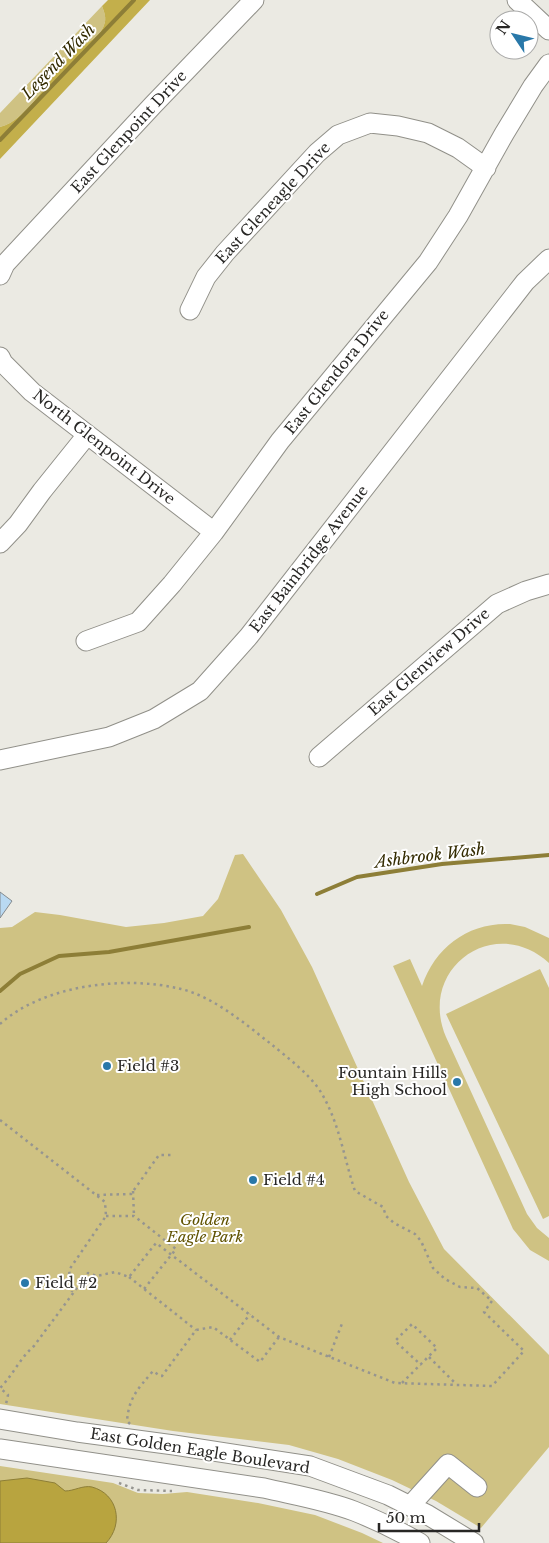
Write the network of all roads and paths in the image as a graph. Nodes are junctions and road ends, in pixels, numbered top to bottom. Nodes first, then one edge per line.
1 (254, 0) edge
2 (517, 0) edge
3 (549, 30) edge
4 (549, 64) edge
5 (486, 168) junction
6 (549, 259) edge
7 (3, 269) edge
8 (190, 310) dead end
9 (0, 357) edge
10 (87, 435) junction
11 (214, 532) junction
12 (0, 543) edge
13 (549, 584) edge
14 (86, 641) dead end
15 (320, 757) dead end
16 (0, 760) edge
17 (0, 1024) edge
18 (0, 1120) edge
19 (172, 1156) dead end
20 (133, 1191) junction
21 (97, 1195) junction
22 (106, 1216) junction
23 (134, 1216) junction
24 (172, 1255) junction
25 (129, 1277) junction
26 (144, 1289) junction
27 (72, 1294) junction
28 (250, 1314) junction
29 (343, 1321) dead end
30 (196, 1330) junction
31 (279, 1337) junction
32 (230, 1340) junction
33 (329, 1356) junction
34 (429, 1357) junction
35 (421, 1365) junction
36 (402, 1383) junction
37 (457, 1385) junction
38 (3, 1413) edge
39 (132, 1427) dead end
40 (0, 1449) edge
41 (477, 1487) dead end
42 (410, 1506) junction
43 (420, 1543) edge
44 (474, 1543) edge

1 - 7 street, East Glenpoint Drive
2 - 3 street
4 - 5 street, East Glendora Drive
5 - 8 street, East Gleneagle Drive
5 - 11 street, East Glendora Drive
6 - 16 street, East Bainbridge Avenue
9 - 10 street, North Glenpoint Drive
10 - 11 street, North Glenpoint Drive
10 - 12 street
11 - 14 street, East Glendora Drive
13 - 15 street, East Glenview Drive
17 - 37 path
18 - 21 path
19 - 20 path
20 - 21 path
20 - 23 path
21 - 22 path
22 - 23 path
22 - 27 path
23 - 24 path
24 - 25 path
24 - 26 path
24 - 28 path
25 - 26 path
25 - 27 path
26 - 30 path
27 - 38 path
28 - 31 path
28 - 32 path
29 - 33 path
30 - 32 path
30 - 39 path
31 - 32 path
31 - 33 path
33 - 36 path
34 - 35 path
34 - 35 path
34 - 37 path
35 - 36 path
36 - 37 path
38 - 42 street, East Golden Eagle Boulevard
40 - 43 street, East Golden Eagle Boulevard
41 - 42 street
42 - 44 street, East Golden Eagle Boulevard

